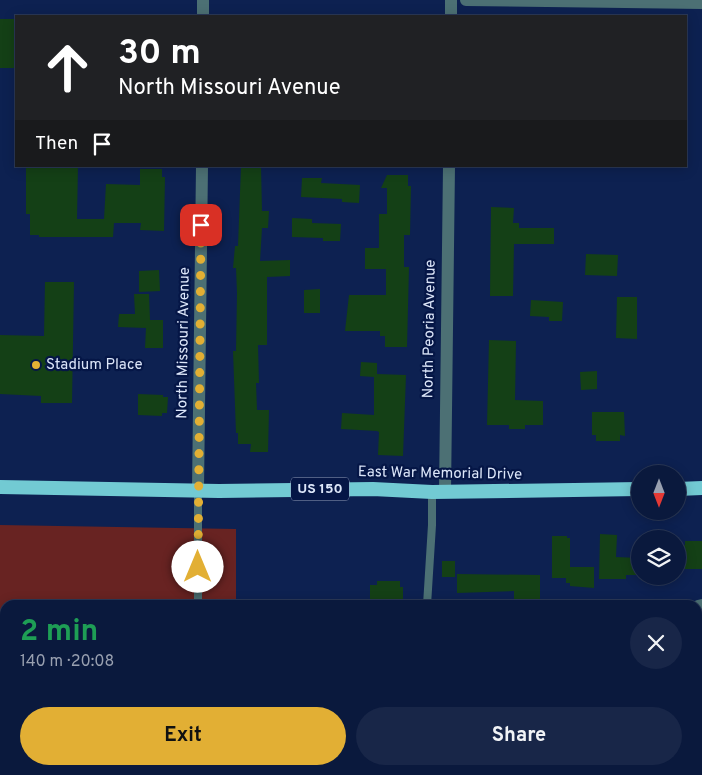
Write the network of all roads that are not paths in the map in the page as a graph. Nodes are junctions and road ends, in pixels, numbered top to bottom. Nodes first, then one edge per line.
1 (204, 0) edge
2 (451, 0) edge
3 (466, 0) edge
4 (702, 3) edge
5 (203, 15) edge
6 (451, 15) edge
7 (202, 167) edge
8 (449, 167) edge
9 (0, 487) edge
10 (702, 488) edge
11 (686, 489) edge
12 (198, 490) junction
13 (631, 490) edge
14 (438, 492) junction
15 (198, 600) edge
16 (427, 600) edge

1 - 5 street
2 - 6 street
3 - 4 street
7 - 12 street, North Missouri Avenue
8 - 14 street, North Peoria Avenue
9 - 12 highway, East War Memorial Drive / US 150
10 - 11 highway
12 - 14 highway, East War Memorial Drive / US 150
12 - 15 lane
13 - 14 highway, East War Memorial Drive / US 150
14 - 16 lane, North Peoria Avenue

